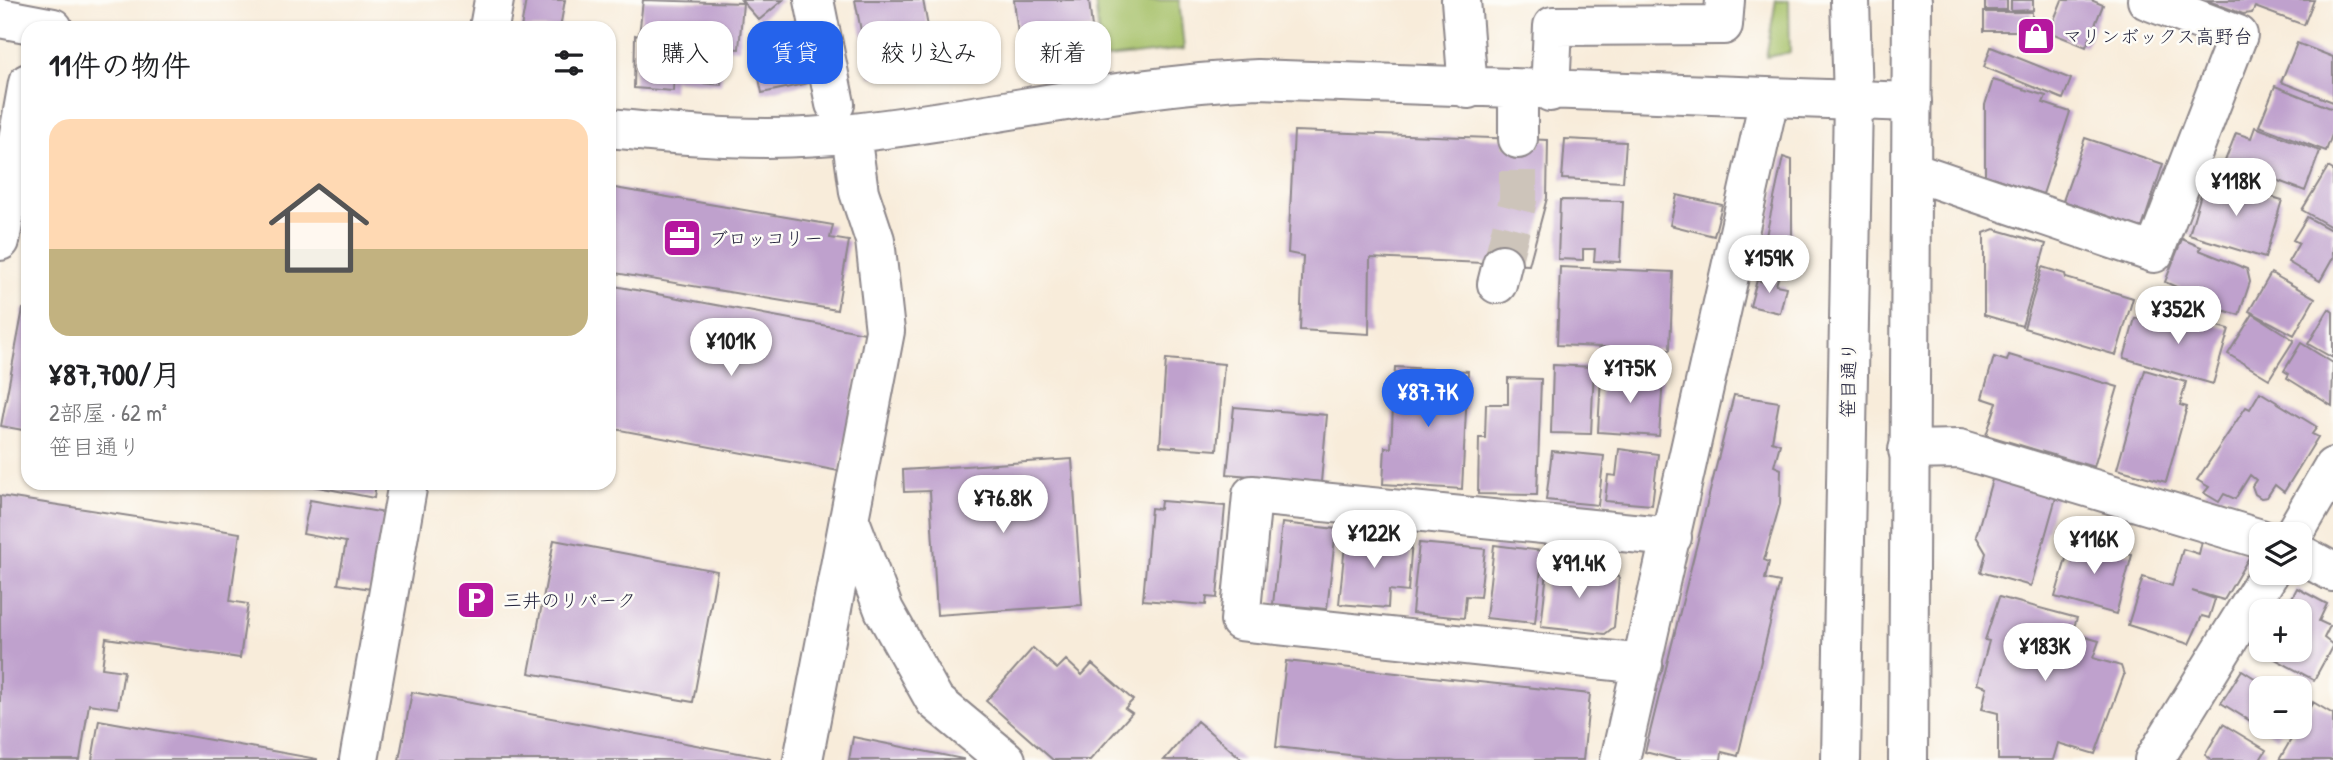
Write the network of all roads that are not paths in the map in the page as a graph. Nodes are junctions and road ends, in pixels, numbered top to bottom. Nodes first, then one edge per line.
1 (494, 0) edge
2 (814, 0) edge
3 (1461, 0) edge
4 (1725, 0) edge
5 (1850, 0) edge
6 (1912, 0) edge
7 (2147, 0) edge
8 (0, 18) edge
9 (43, 20) edge
10 (490, 21) edge
11 (1468, 89) junction
12 (1534, 91) junction
13 (1769, 99) junction
14 (1853, 100) junction
15 (1912, 102) junction
16 (843, 119) junction
17 (616, 129) edge
18 (21, 139) edge
19 (1518, 139) tunnel mouth
20 (1912, 171) junction
21 (11, 218) edge
22 (1908, 450) junction
23 (2333, 467) edge
24 (407, 490) edge
25 (849, 518) junction
26 (2301, 522) edge
27 (2249, 535) edge
28 (1672, 537) junction
29 (2312, 561) edge
30 (2333, 572) edge
31 (2262, 585) edge
32 (1643, 664) junction
33 (359, 760) edge
34 (803, 760) edge
35 (1006, 760) edge
36 (1620, 760) edge
37 (1841, 760) edge
38 (1908, 760) edge
39 (2154, 760) edge

1 - 10 street
2 - 16 street
3 - 11 street
4 - 12 street
5 - 14 street, 笹目通り
6 - 15 street
7 - 20 street
8 - 9 street
11 - 12 street
11 - 16 street
12 - 13 street
12 - 19 street
13 - 14 street
13 - 28 street
14 - 15 street
14 - 37 street, 笹目通り
15 - 20 street
16 - 17 street
16 - 25 street
18 - 21 street
20 - 22 street
22 - 27 street
22 - 38 street
23 - 26 street
24 - 33 street
25 - 34 street
25 - 35 street
28 - 32 street
28 - 32 street
29 - 30 street
31 - 39 street
32 - 36 street

